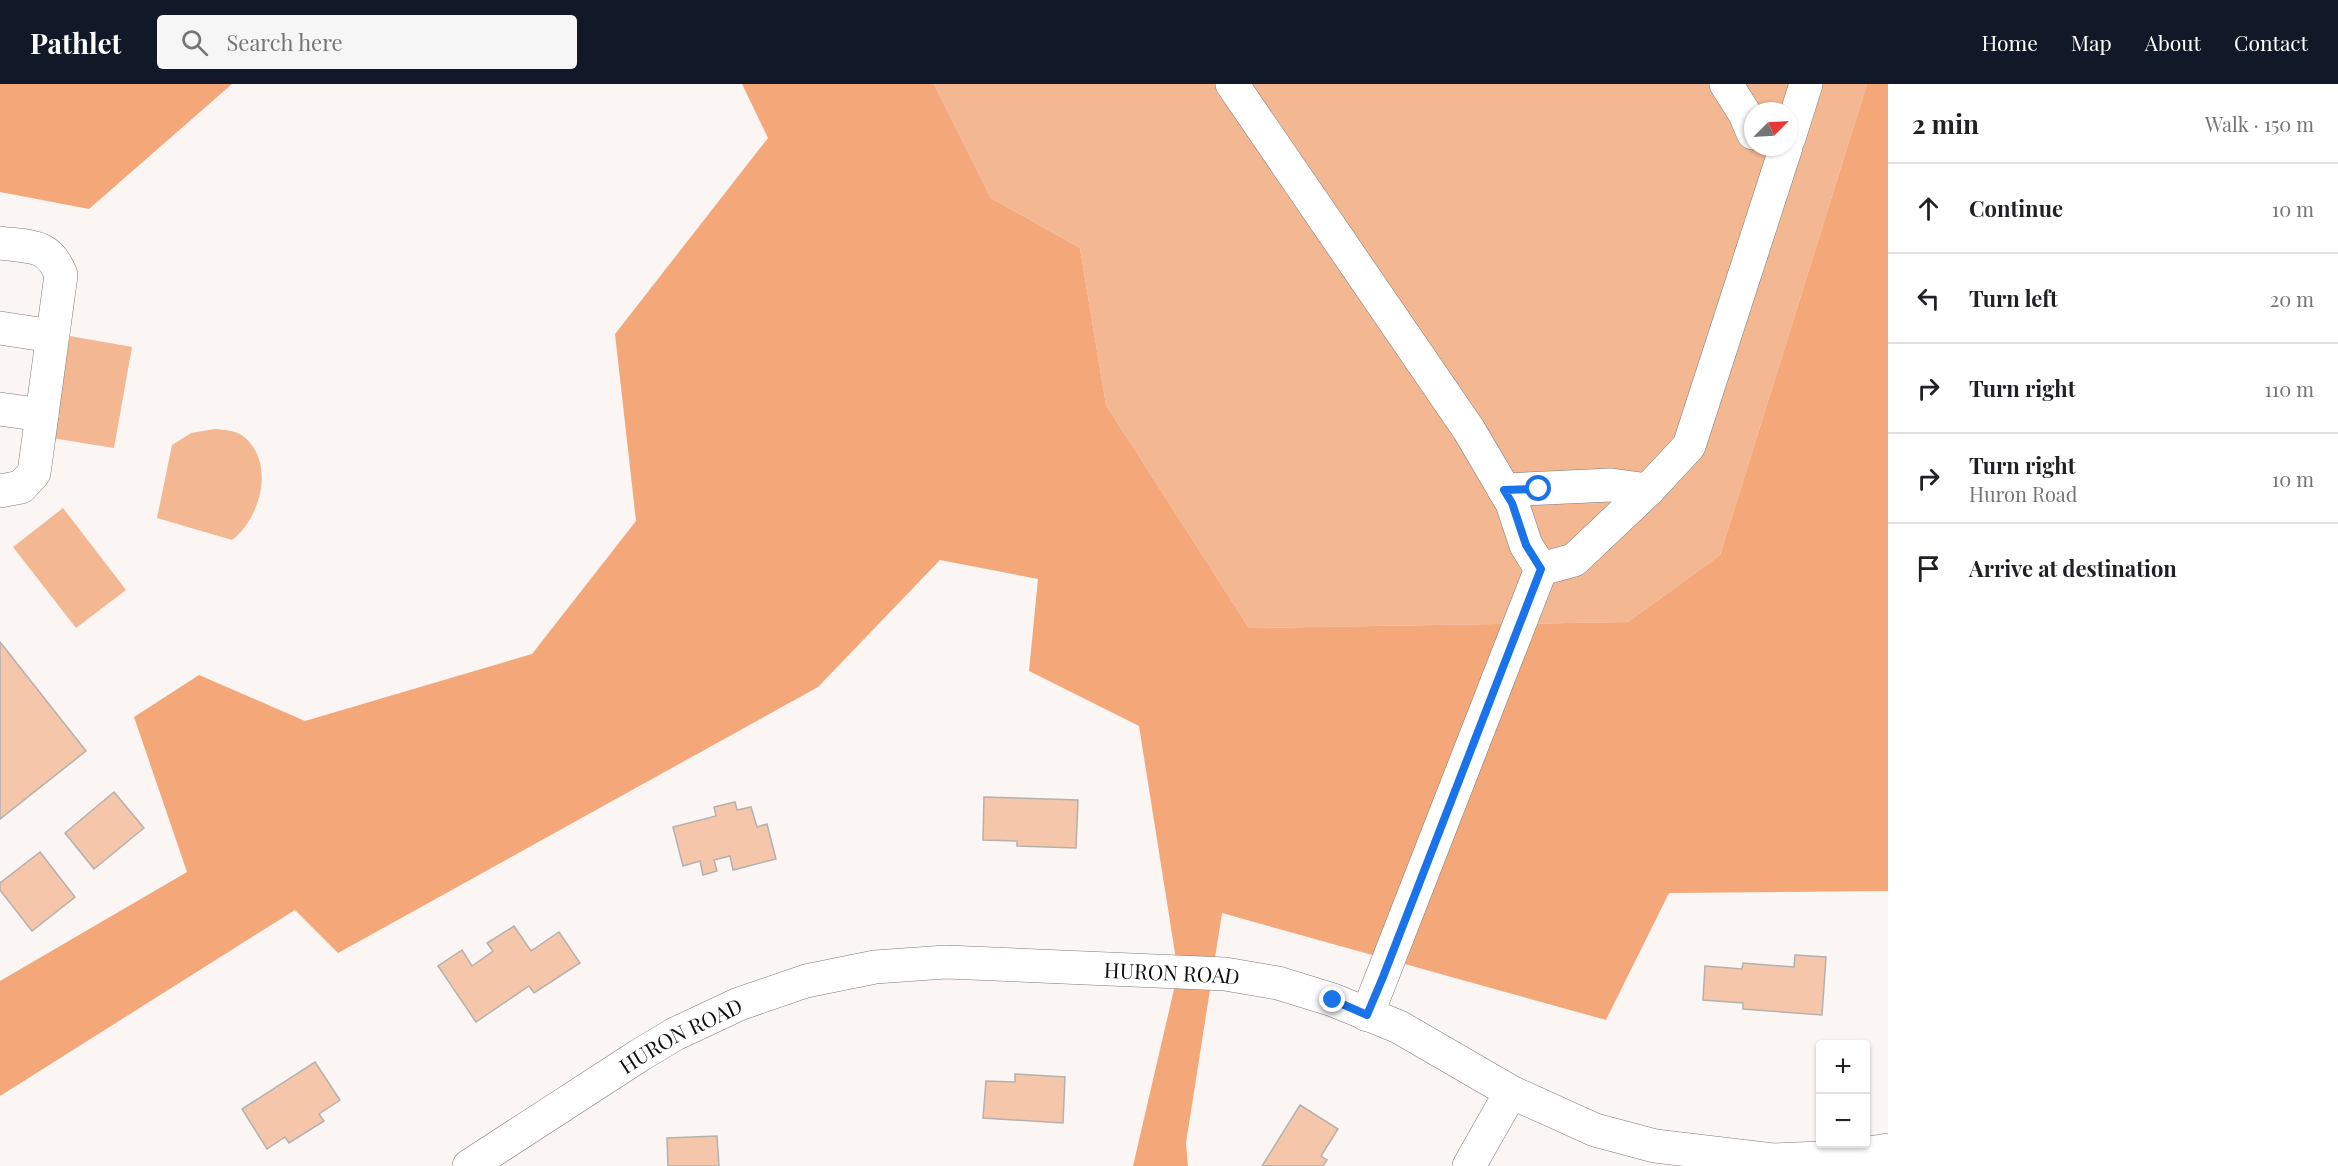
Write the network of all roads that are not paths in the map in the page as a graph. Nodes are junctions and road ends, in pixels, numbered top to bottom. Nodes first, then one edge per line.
1 (1232, 84) edge
2 (1726, 84) edge
3 (1806, 84) edge
4 (1798, 109) edge
5 (1744, 112) edge
6 (1763, 156) edge
7 (1783, 156) edge
8 (1774, 184) junction
9 (0, 243) edge
10 (0, 328) edge
11 (52, 336) junction
12 (0, 409) edge
13 (42, 415) junction
14 (1504, 490) junction
15 (1648, 490) junction
16 (0, 491) edge
17 (1541, 569) junction
18 (1367, 1015) junction
19 (1511, 1092) junction
20 (1888, 1150) edge
21 (507, 1156) edge
22 (469, 1166) edge
23 (1468, 1166) edge

1 - 14 street
2 - 5 street
3 - 4 street
6 - 8 street
7 - 8 street
8 - 15 street
9 - 11 street
10 - 11 street
11 - 13 street
12 - 13 street
13 - 16 street
14 - 15 street
14 - 17 street
15 - 17 street
17 - 18 street
18 - 19 street, HURON ROAD
18 - 21 street, HURON ROAD
19 - 20 street, HURON ROAD
19 - 23 street
21 - 22 street, HURON ROAD

